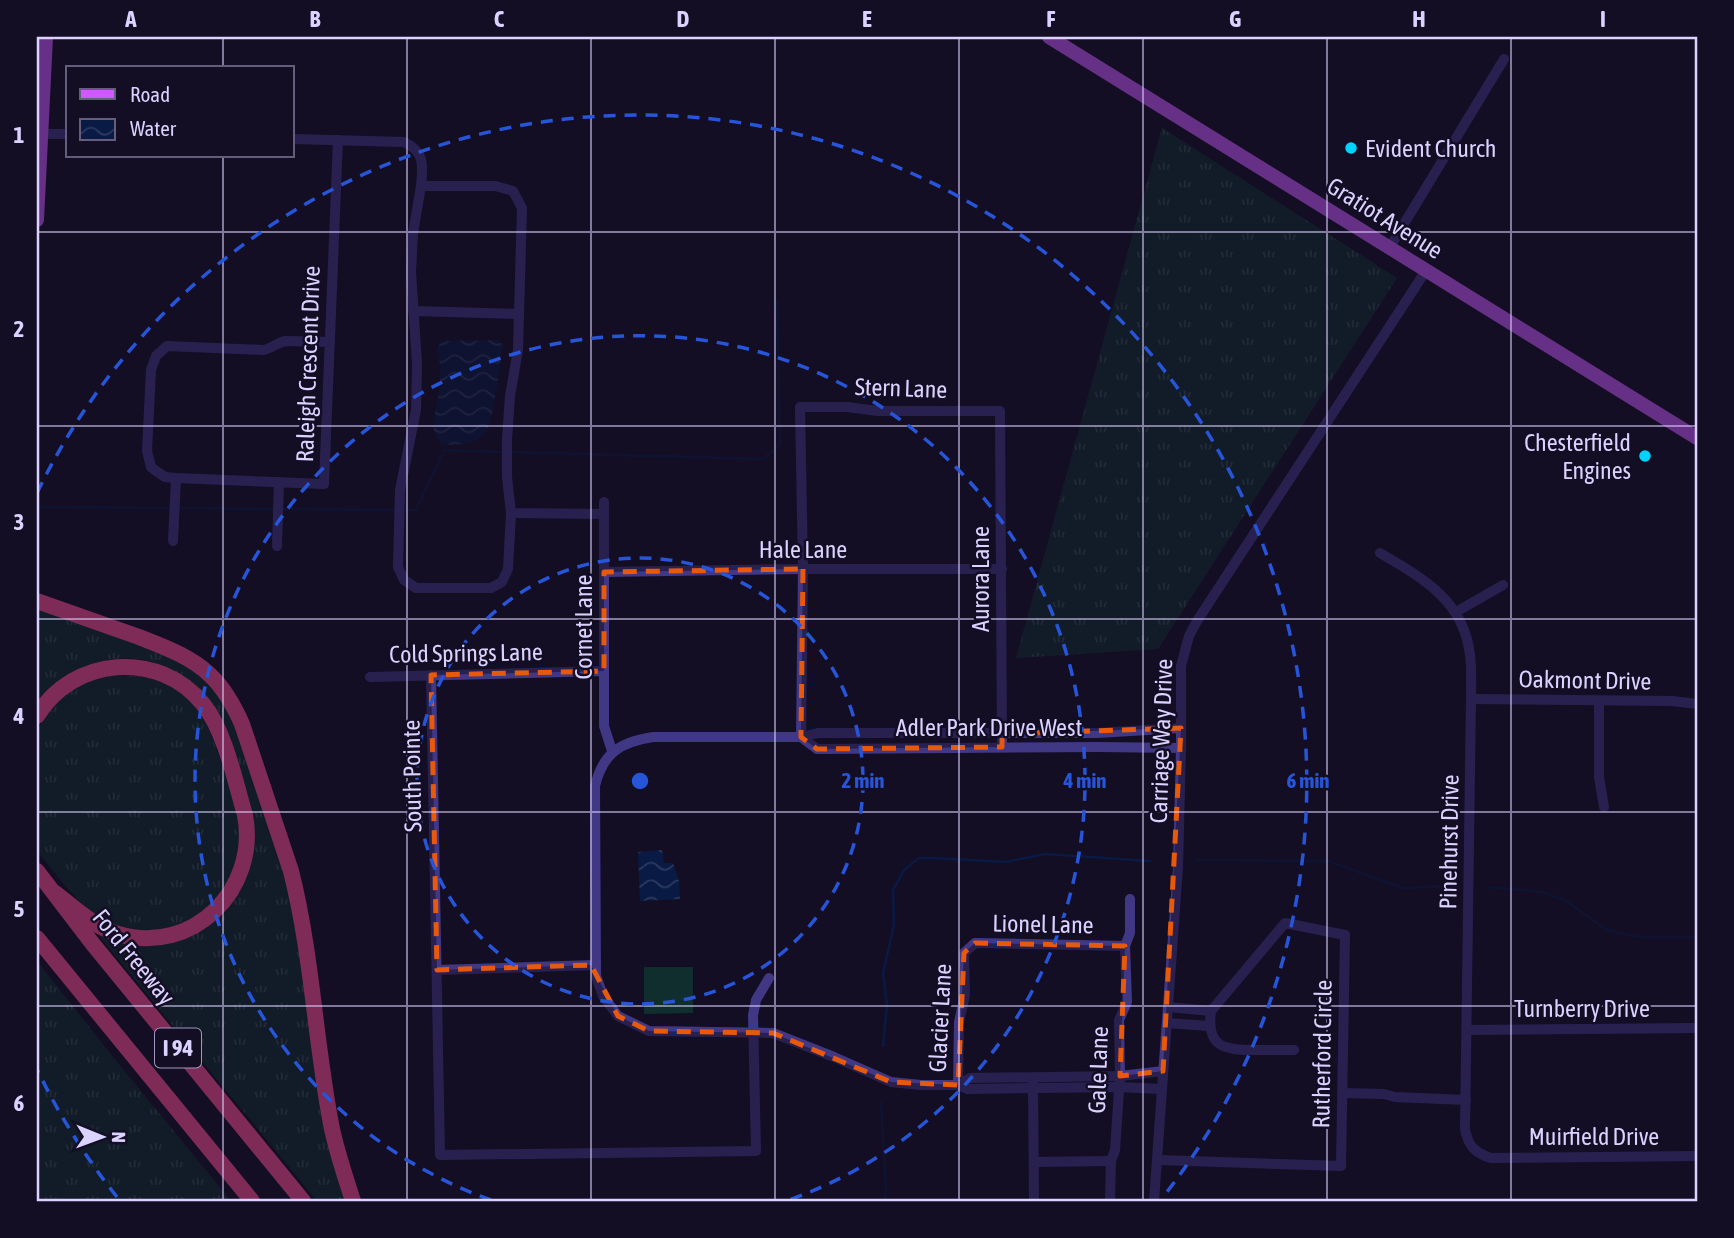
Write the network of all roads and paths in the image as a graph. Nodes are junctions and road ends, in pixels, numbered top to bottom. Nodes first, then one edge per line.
1 (46, 37) edge
2 (1049, 37) edge
3 (1504, 59) dead end
4 (39, 134) edge
5 (66, 134) edge
6 (294, 139) edge
7 (338, 141) junction
8 (421, 186) junction
9 (37, 220) edge
10 (1390, 247) junction
11 (1427, 269) junction
12 (413, 311) junction
13 (519, 314) junction
14 (330, 342) junction
15 (1000, 411) joint
16 (1697, 438) edge
17 (176, 478) junction
18 (279, 482) junction
19 (511, 513) junction
20 (173, 541) dead end
21 (277, 546) dead end
22 (1380, 552) dead end
23 (803, 569) junction
24 (1002, 569) junction
25 (604, 572) junction
26 (1503, 585) dead end
27 (37, 601) edge
28 (1456, 612) junction
29 (604, 671) junction
30 (431, 675) junction
31 (370, 677) dead end
32 (1471, 699) junction
33 (1599, 701) junction
34 (1697, 704) edge
35 (37, 716) edge
36 (1181, 728) junction
37 (1002, 734) junction
38 (801, 737) junction
39 (1002, 747) junction
40 (1181, 748) junction
41 (612, 751) junction
42 (1604, 807) dead end
43 (37, 871) edge
44 (55, 893) junction
45 (1130, 899) dead end
46 (37, 938) edge
47 (1125, 946) junction
48 (964, 953) joint
49 (595, 965) junction
50 (437, 970) junction
51 (769, 978) dead end
52 (1168, 1007) junction
53 (1211, 1012) junction
54 (1167, 1023) junction
55 (1209, 1026) junction
56 (1697, 1028) edge
57 (1468, 1030) junction
58 (753, 1032) junction
59 (1294, 1051) dead end
60 (1163, 1072) junction
61 (1119, 1081) junction
62 (1033, 1083) junction
63 (958, 1086) junction
64 (1161, 1089) junction
65 (1342, 1093) junction
66 (1466, 1100) junction
67 (1697, 1156) edge
68 (1491, 1158) joint
69 (1158, 1160) junction
70 (1111, 1161) junction
71 (1034, 1162) junction
72 (252, 1201) edge
73 (303, 1201) edge
74 (353, 1201) edge
75 (1034, 1201) edge
76 (1110, 1201) edge
77 (1154, 1201) edge

1 - 4 main road
2 - 10 main road, Gratiot Avenue
3 - 10 street
4 - 5 street
4 - 9 main road
6 - 7 street
7 - 8 street
7 - 14 street, Raleigh Crescent Drive
8 - 12 street
8 - 13 street
10 - 11 main road, Gratiot Avenue
11 - 16 main road, Gratiot Avenue
11 - 36 street, Carriage Way Drive
12 - 13 street
12 - 19 street
13 - 19 street
14 - 17 street
14 - 18 street, Raleigh Crescent Drive
15 - 23 street, Stern Lane
15 - 24 street, Aurora Lane
17 - 18 street, Raleigh Crescent Drive
17 - 20 street
18 - 21 street
19 - 25 street, Cornet Lane
22 - 28 street, Pinehurst Drive
23 - 24 street, Hale Lane
23 - 25 street, Hale Lane
23 - 38 street
24 - 37 street, Aurora Lane
25 - 29 street, Cornet Lane
26 - 28 street
27 - 74 highway
28 - 32 street, Pinehurst Drive
29 - 30 street, Cold Springs Lane
29 - 41 street, Cornet Lane
30 - 31 street, Cold Springs Lane
30 - 50 street, South Pointe
32 - 33 street, Oakmont Drive
32 - 57 street, Pinehurst Drive
33 - 34 street, Oakmont Drive
33 - 42 street
35 - 44 highway
36 - 37 street, Adler Park Drive West
36 - 40 street, Carriage Way Drive
37 - 38 street, Adler Park Drive West
37 - 39 street, Aurora Lane
38 - 39 street, Adler Park Drive West
38 - 41 street, Adler Park Drive West
39 - 40 street, Adler Park Drive West
40 - 52 street, Carriage Way Drive
41 - 49 street
43 - 44 highway, Ford Freeway / I 94
44 - 73 highway, Ford Freeway / I 94
45 - 47 street, Gale Lane
46 - 72 highway, I 94
47 - 48 street, Lionel Lane
47 - 61 street, Gale Lane
48 - 63 street, Glacier Lane
49 - 50 street
49 - 58 street
50 - 58 street, South Pointe
51 - 58 street
52 - 53 street
52 - 54 street, Carriage Way Drive
53 - 55 street
53 - 65 street, Rutherford Circle
54 - 55 street
54 - 60 street, Carriage Way Drive
55 - 59 street, Rutherford Circle
56 - 57 street, Turnberry Drive
57 - 66 street, Pinehurst Drive
58 - 63 street
60 - 61 street
60 - 64 street, Carriage Way Drive
61 - 62 street
61 - 64 street
61 - 70 street, Gale Lane
62 - 63 street
62 - 71 street
64 - 69 street, Carriage Way Drive
65 - 66 street
65 - 69 street, Rutherford Circle
66 - 68 street, Pinehurst Drive
67 - 68 street, Muirfield Drive
69 - 77 street, Carriage Way Drive
70 - 71 street
70 - 76 street, Gale Lane
71 - 75 street

